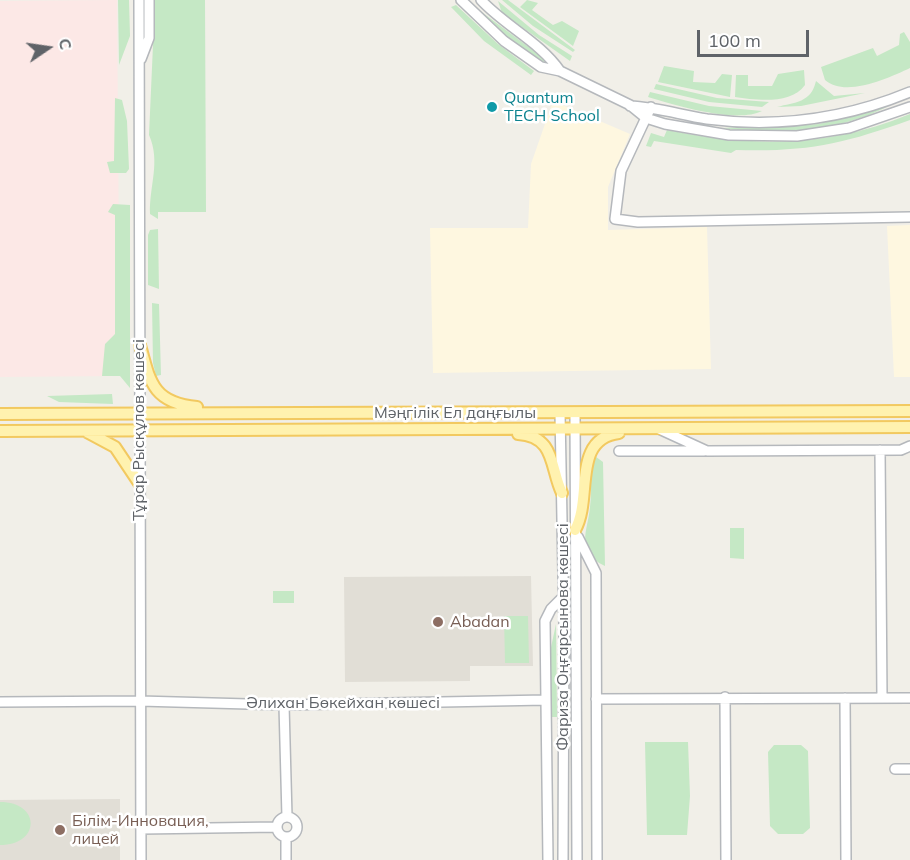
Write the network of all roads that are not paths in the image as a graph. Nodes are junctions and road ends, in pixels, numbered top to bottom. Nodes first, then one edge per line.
1 (139, 0) edge
2 (149, 0) edge
3 (461, 0) edge
4 (481, 0) edge
5 (139, 67) junction
6 (560, 71) junction
7 (910, 92) edge
8 (630, 105) junction
9 (651, 107) junction
10 (910, 107) edge
11 (646, 118) junction
12 (910, 217) edge
13 (140, 345) junction
14 (910, 411) edge
15 (260, 413) junction
16 (560, 413) junction
17 (575, 413) junction
18 (0, 414) edge
19 (140, 414) junction
20 (910, 427) edge
21 (653, 428) junction
22 (479, 429) junction
23 (560, 429) junction
24 (575, 429) junction
25 (84, 430) junction
26 (141, 430) junction
27 (0, 431) edge
28 (907, 448) edge
29 (880, 450) junction
30 (619, 451) dead end
31 (707, 451) junction
32 (139, 483) junction
33 (562, 493) junction
34 (575, 530) junction
35 (564, 596) junction
36 (564, 663) junction
37 (724, 697) junction
38 (845, 698) junction
39 (882, 698) junction
40 (910, 698) edge
41 (596, 699) junction
42 (546, 700) junction
43 (140, 701) junction
44 (0, 702) edge
45 (284, 705) junction
46 (895, 769) dead end
47 (910, 769) edge
48 (577, 793) junction
49 (287, 817) junction
50 (277, 827) junction
51 (141, 829) junction
52 (286, 838) junction
53 (563, 844) junction
54 (141, 860) edge
55 (286, 860) edge
56 (548, 860) edge
57 (563, 860) edge
58 (572, 860) edge
59 (577, 860) edge
60 (597, 860) edge
61 (726, 860) edge
62 (846, 860) edge

1 - 5 street, Тұрар Рысқұлов көшесі
2 - 5 street
3 - 6 street
4 - 6 street
5 - 13 street, Тұрар Рысқұлов көшесі
6 - 8 street
7 - 9 street
8 - 9 street
8 - 11 street
9 - 11 street
10 - 11 street
11 - 12 street
13 - 15 main road
13 - 19 street, Тұрар Рысқұлов көшесі
14 - 17 main road, Мәңгілік Ел даңғылы
15 - 16 main road, Мәңгілік Ел даңғылы
15 - 19 main road, Мәңгілік Ел даңғылы
16 - 17 main road, Мәңгілік Ел даңғылы
16 - 23 street, Фариза Оңғарсынова көшесі
17 - 24 street, Фариза Оңғарсынова көшесі
18 - 19 main road, Мәңгілік Ел даңғылы
19 - 26 street, Тұрар Рысқұлов көшесі
20 - 21 main road, Мәңгілік Ел даңғылы
21 - 24 main road, Мәңгілік Ел даңғылы
21 - 31 street
21 - 34 main road
22 - 23 main road, Мәңгілік Ел даңғылы
22 - 26 main road, Мәңгілік Ел даңғылы
22 - 33 main road
23 - 24 main road, Мәңгілік Ел даңғылы
23 - 33 street, Фариза Оңғарсынова көшесі
24 - 34 street, Фариза Оңғарсынова көшесі
25 - 26 main road, Мәңгілік Ел даңғылы
25 - 27 main road, Мәңгілік Ел даңғылы
25 - 32 main road
26 - 32 street, Тұрар Рысқұлов көшесі
28 - 29 street
29 - 31 street
29 - 39 street
30 - 31 street
32 - 43 street, Тұрар Рысқұлов көшесі
33 - 35 street, Фариза Оңғарсынова көшесі
34 - 41 street
34 - 48 street, Фариза Оңғарсынова көшесі
35 - 36 street, Фариза Оңғарсынова көшесі
35 - 42 street
36 - 48 street
36 - 53 street, Фариза Оңғарсынова көшесі
37 - 38 street
37 - 41 street
37 - 61 street
38 - 39 street
38 - 62 street
39 - 40 street
41 - 60 street
42 - 45 street, Әлихан Бөкейхан көшесі
42 - 56 street
43 - 44 street, Әлихан Бөкейхан көшесі
43 - 45 street, Әлихан Бөкейхан көшесі
43 - 51 street, Тұрар Рысқұлов көшесі
45 - 49 street
46 - 47 street
48 - 59 street, Фариза Оңғарсынова көшесі
49 - 50 street
49 - 52 street
50 - 51 street
50 - 52 street
51 - 54 street, Тұрар Рысқұлов көшесі
52 - 55 street
53 - 57 street, Фариза Оңғарсынова көшесі
53 - 58 street

